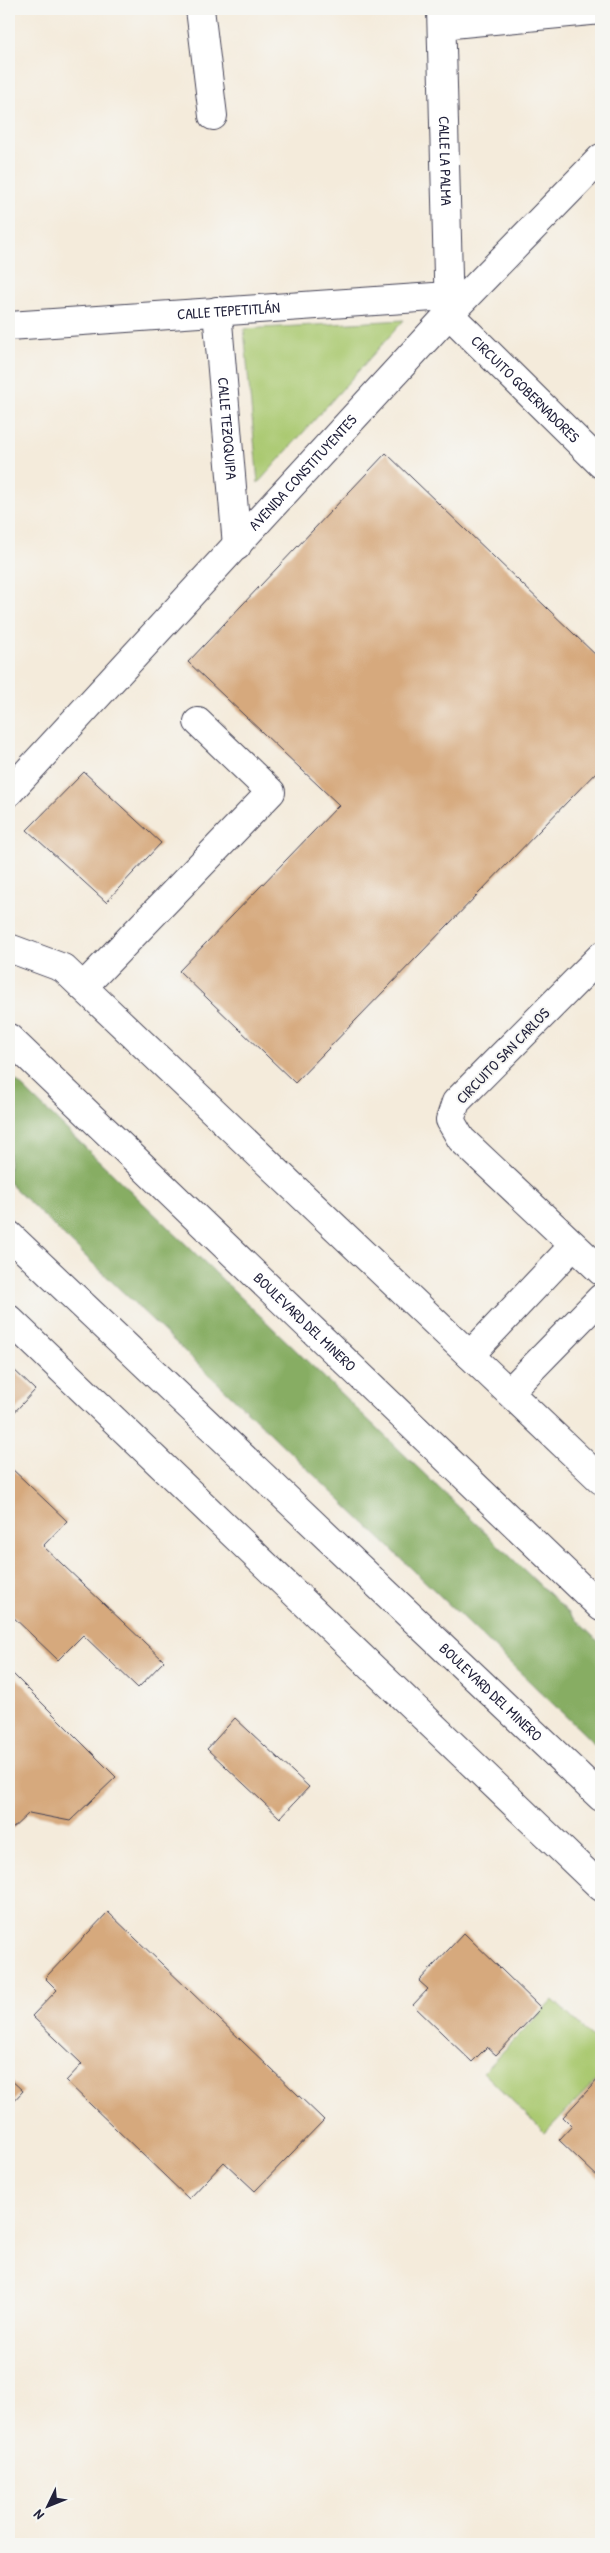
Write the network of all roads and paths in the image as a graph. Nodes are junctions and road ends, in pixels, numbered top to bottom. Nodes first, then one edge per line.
1 (200, 9) edge
2 (601, 10) edge
3 (442, 17) edge
4 (213, 116) dead end
5 (601, 158) edge
6 (449, 305) junction
7 (217, 311) junction
8 (9, 326) edge
9 (601, 464) edge
10 (237, 546) junction
11 (198, 722) dead end
12 (9, 792) edge
13 (9, 948) edge
14 (601, 956) edge
15 (83, 988) junction
16 (9, 1038) edge
17 (9, 1235) edge
18 (573, 1246) junction
19 (601, 1271) edge
20 (601, 1298) edge
21 (9, 1320) edge
22 (470, 1355) junction
23 (509, 1392) junction
24 (601, 1480) edge
25 (601, 1607) edge
26 (601, 1797) edge
27 (601, 1887) edge

1 - 4 street
2 - 3 street
3 - 6 street, CALLE LA PALMA
5 - 6 street, AVENIDA CONSTITUYENTES
6 - 7 street, CALLE TEPETITLÁN
6 - 9 street, CIRCUITO GOBERNADORES
6 - 10 street, AVENIDA CONSTITUYENTES
7 - 8 street, CALLE TEPETITLÁN
7 - 10 street, CALLE TEZOQUIPA
10 - 12 street, AVENIDA CONSTITUYENTES
11 - 15 street
13 - 15 street
14 - 18 street, CIRCUITO SAN CARLOS
15 - 22 street
16 - 25 street, BOULEVARD DEL MINERO
17 - 26 street, BOULEVARD DEL MINERO
18 - 19 street, CIRCUITO SAN CARLOS
18 - 22 street
20 - 23 street
21 - 27 street
22 - 23 street
23 - 24 street

